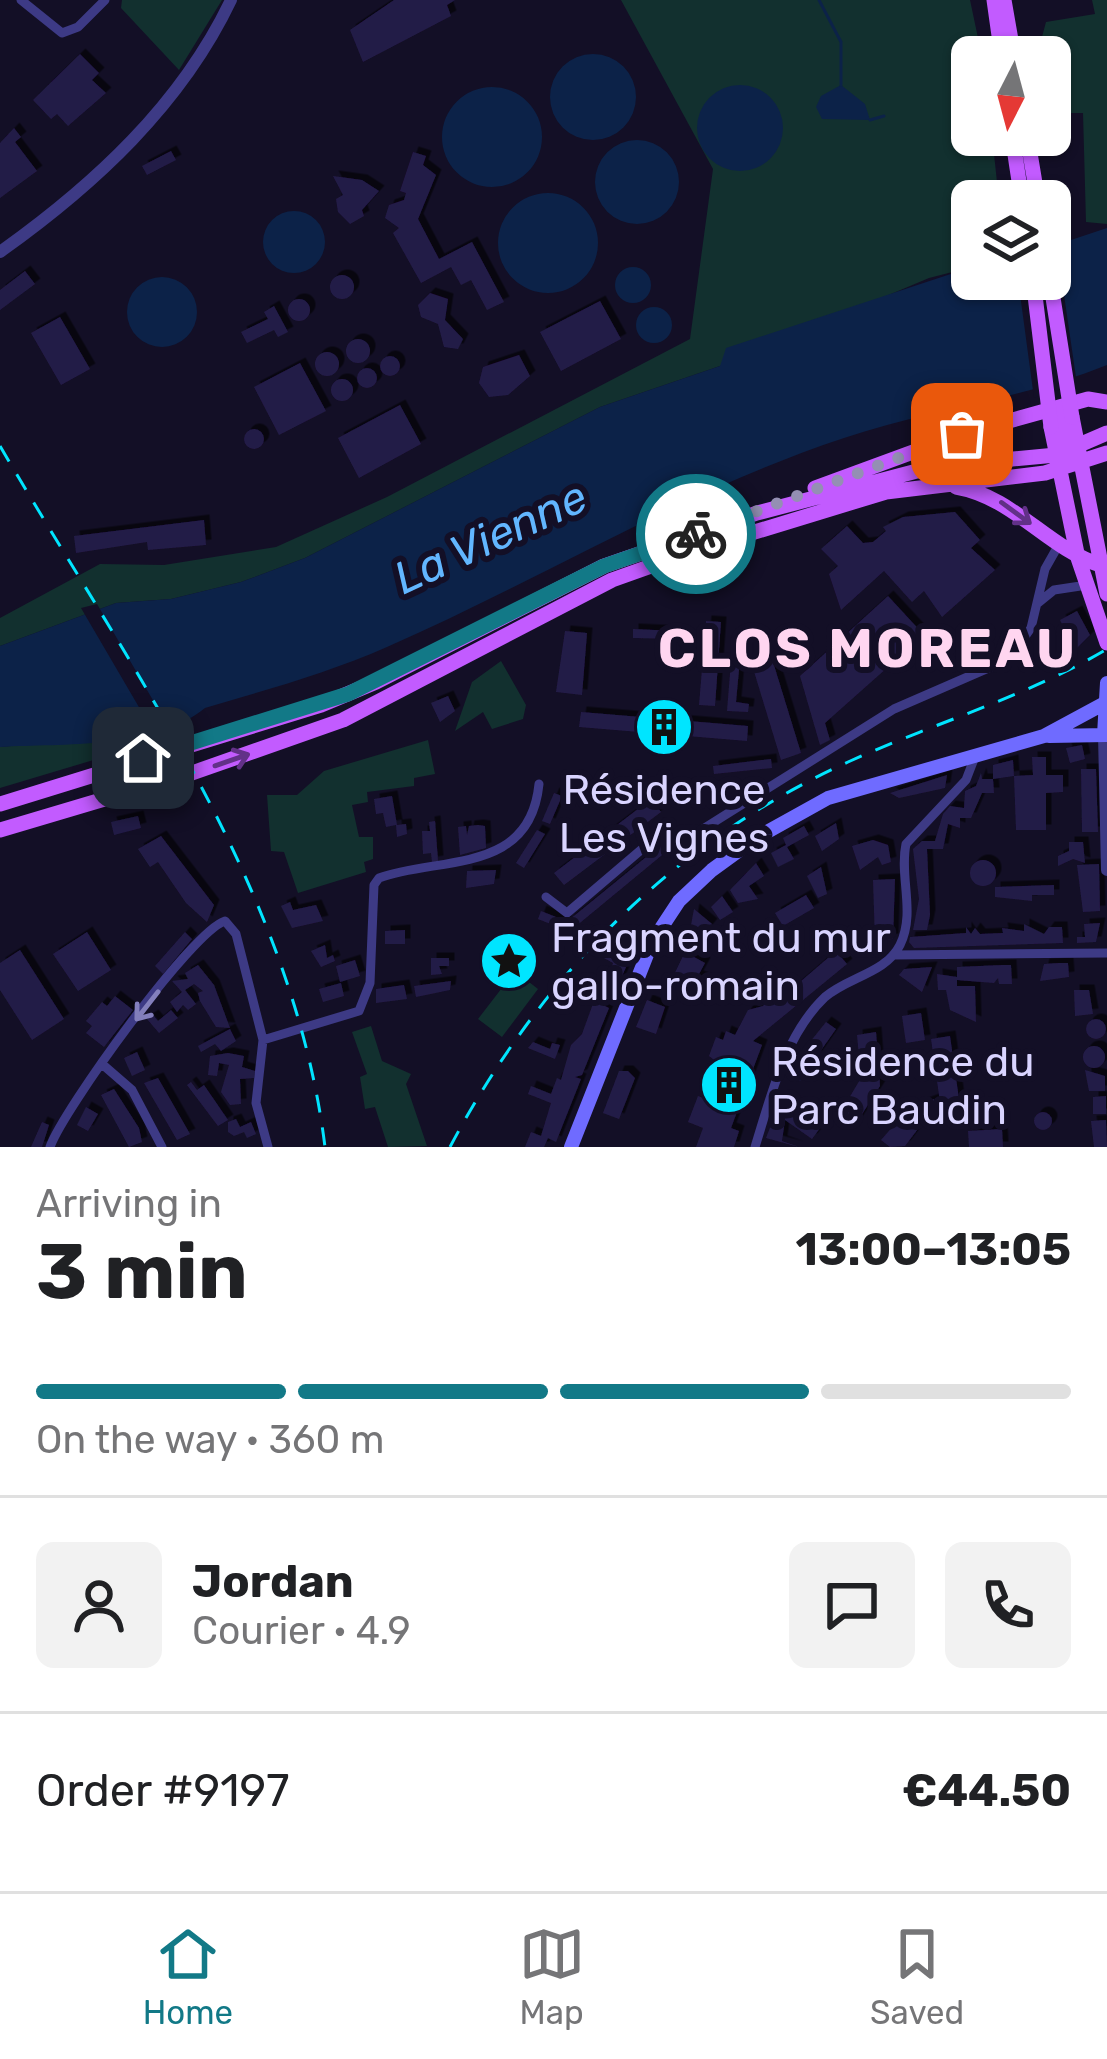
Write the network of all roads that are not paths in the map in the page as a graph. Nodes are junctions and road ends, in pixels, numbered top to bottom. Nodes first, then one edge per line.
1 (21, 0) edge
2 (105, 0) edge
3 (231, 0) edge
4 (994, 0) edge
5 (1004, 0) edge
6 (999, 36) edge
7 (1010, 36) edge
8 (0, 252) edge
9 (1036, 300) edge
10 (1053, 300) edge
11 (1107, 401) edge
12 (1068, 424) junction
13 (1107, 431) edge
14 (1107, 452) edge
15 (1068, 458) junction
16 (936, 483) junction
17 (757, 513) junction
18 (1058, 546) junction
19 (1078, 558) junction
20 (1100, 565) junction
21 (1085, 581) junction
22 (1107, 595) edge
23 (1038, 603) junction
24 (1107, 644) edge
25 (1107, 683) edge
26 (1106, 702) edge
27 (1106, 735) edge
28 (1044, 736) junction
29 (976, 754) junction
30 (539, 784) dead end
31 (0, 804) edge
32 (0, 830) edge
33 (1107, 870) edge
34 (546, 897) dead end
35 (1107, 953) edge
36 (893, 956) junction
37 (263, 1040) junction
38 (102, 1064) junction
39 (50, 1147) edge
40 (162, 1147) edge
41 (268, 1147) edge
42 (571, 1147) edge
43 (755, 1147) edge

1 - 2 street
3 - 8 street
4 - 6 main road
5 - 7 main road
9 - 12 main road, bridge
10 - 12 main road, bridge
11 - 17 main road
12 - 13 main road
12 - 15 main road
13 - 15 main road
14 - 15 main road
15 - 16 main road
15 - 17 main road
15 - 19 main road
15 - 20 main road
16 -> 18 main road
32 -> 16 main road
17 - 31 main road
18 - 19 main road
18 - 21 main road
18 - 23 street
19 - 20 main road
19 - 21 main road
20 - 22 main road
21 - 23 street
21 - 24 main road
23 - 34 street
25 - 26 main road
26 - 27 main road
26 - 28 main road
27 - 28 main road
27 - 33 street
28 - 29 main road
29 - 36 street
29 - 42 main road
30 - 37 street
35 - 36 street
36 - 43 street
37 -> 38 street
37 - 41 street
38 - 39 street
38 - 40 street

